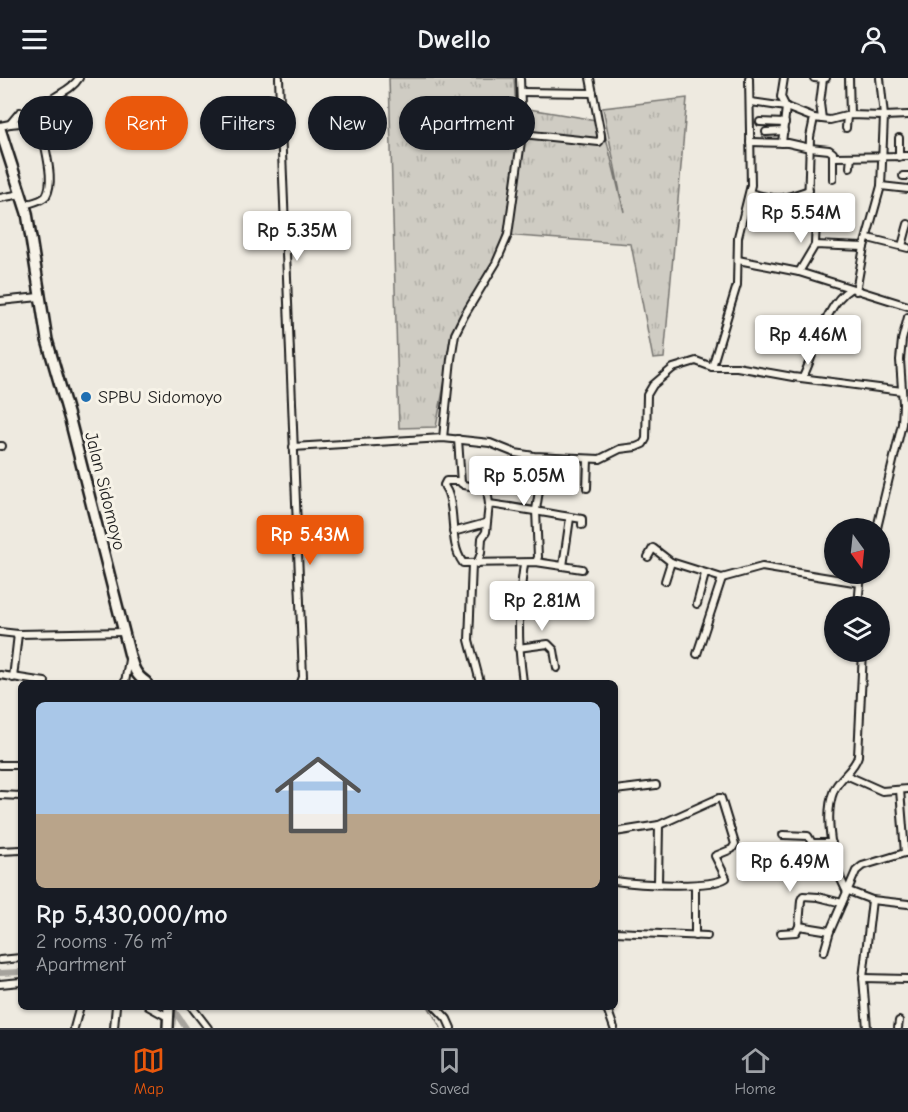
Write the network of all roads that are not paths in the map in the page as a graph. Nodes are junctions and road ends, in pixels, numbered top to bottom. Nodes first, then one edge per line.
1 (79, 78) edge
2 (279, 78) edge
3 (520, 78) edge
4 (590, 78) edge
5 (749, 78) edge
6 (784, 78) edge
7 (814, 78) edge
8 (824, 78) edge
9 (849, 78) edge
10 (880, 78) edge
11 (521, 92) junction
12 (593, 93) junction
13 (58, 96) edge
14 (521, 96) edge
15 (751, 102) junction
16 (786, 106) junction
17 (18, 114) edge
18 (849, 115) junction
19 (908, 115) edge
20 (884, 116) junction
21 (818, 118) junction
22 (760, 122) dead end
23 (18, 123) edge
24 (10, 124) junction
25 (0, 127) edge
26 (786, 128) junction
27 (846, 128) dead end
28 (766, 132) dead end
29 (535, 135) edge
30 (899, 138) dead end
31 (750, 142) junction
32 (782, 143) junction
33 (810, 148) junction
34 (46, 150) edge
35 (520, 150) edge
36 (908, 156) edge
37 (850, 157) junction
38 (881, 157) junction
39 (899, 157) junction
40 (834, 158) junction
41 (850, 168) dead end
42 (833, 179) dead end
43 (881, 186) junction
44 (908, 189) edge
45 (809, 190) junction
46 (750, 193) junction
47 (21, 195) junction
48 (0, 198) edge
49 (24, 205) junction
50 (908, 224) edge
51 (868, 238) junction
52 (815, 245) junction
53 (864, 247) junction
54 (905, 247) edge
55 (738, 260) junction
56 (799, 272) junction
57 (853, 290) junction
58 (39, 297) junction
59 (0, 301) edge
60 (908, 306) edge
61 (908, 316) edge
62 (712, 367) junction
63 (803, 377) junction
64 (902, 391) junction
65 (443, 438) junction
66 (458, 439) junction
67 (293, 447) junction
68 (544, 458) junction
69 (588, 459) junction
70 (460, 482) junction
71 (587, 488) dead end
72 (489, 504) junction
73 (536, 510) junction
74 (570, 518) junction
75 (879, 518) edge
76 (486, 523) junction
77 (582, 525) dead end
78 (453, 532) junction
79 (648, 557) dead end
80 (536, 562) junction
81 (671, 562) junction
82 (475, 564) junction
83 (524, 564) junction
84 (563, 566) junction
85 (582, 569) dead end
86 (705, 574) junction
87 (824, 577) edge
88 (722, 578) junction
89 (665, 581) dead end
90 (697, 604) dead end
91 (0, 632) edge
92 (125, 632) junction
93 (18, 634) junction
94 (518, 648) junction
95 (697, 654) dead end
96 (130, 656) junction
97 (863, 662) edge
98 (557, 668) dead end
99 (0, 675) edge
100 (13, 678) junction
101 (29, 680) edge
102 (125, 680) edge
103 (143, 680) edge
104 (302, 680) edge
105 (479, 680) edge
106 (523, 680) edge
107 (0, 765) edge
108 (18, 765) edge
109 (846, 775) junction
110 (656, 785) dead end
111 (908, 789) edge
112 (618, 790) edge
113 (900, 790) junction
114 (0, 795) edge
115 (18, 796) edge
116 (659, 825) junction
117 (618, 832) edge
118 (783, 835) dead end
119 (832, 843) junction
120 (18, 850) edge
121 (0, 851) edge
122 (906, 853) edge
123 (618, 881) edge
124 (658, 883) junction
125 (695, 885) junction
126 (850, 892) junction
127 (872, 900) junction
128 (842, 903) junction
129 (908, 904) edge
130 (799, 926) junction
131 (830, 931) junction
132 (618, 932) edge
133 (781, 933) dead end
134 (695, 936) junction
135 (707, 936) dead end
136 (824, 952) dead end
137 (18, 958) edge
138 (0, 960) edge
139 (863, 978) junction
140 (908, 979) edge
141 (18, 982) edge
142 (0, 984) edge
143 (79, 1010) edge
144 (116, 1010) edge
145 (194, 1010) edge
146 (439, 1010) edge
147 (607, 1010) edge
148 (168, 1011) edge
149 (76, 1028) edge
150 (114, 1028) edge
151 (168, 1028) edge
152 (208, 1028) edge
153 (451, 1028) edge
154 (614, 1028) edge
155 (867, 1028) edge

1 - 13 street
2 - 67 street
3 - 11 street
4 - 12 street
5 - 15 street
6 - 16 street
7 - 8 street
8 - 21 street
9 - 18 street
10 - 20 street
11 - 12 street
11 - 14 street
12 - 29 street
15 - 16 street
15 - 31 street
16 - 21 street
16 - 26 street
17 - 24 street
18 - 20 street
18 - 21 street
18 - 27 street
19 - 20 street
20 - 38 street
21 - 33 street
22 - 26 street
23 - 24 street
24 - 25 street
25 - 47 main road, Jalan Sidomoyo
26 - 28 street
26 - 32 street
30 - 39 street
31 - 32 street
31 - 46 street
32 - 33 street
33 - 40 street
33 - 45 street
34 - 49 street
35 - 65 street
36 - 39 street
37 - 38 street
37 - 40 street
37 - 41 street
38 - 39 street
38 - 43 street
40 - 42 street
43 - 44 street
43 - 51 street
45 - 46 street
45 - 52 street
46 - 55 street
47 - 48 street
47 - 49 main road, Jalan Sidomoyo
49 - 58 main road, Jalan Sidomoyo
50 - 54 street
51 - 53 street
51 - 54 street
52 - 53 street
52 - 56 street
53 - 57 street
55 - 56 street
55 - 62 street
56 - 57 street
57 - 60 street
57 - 63 street
58 - 59 street
58 - 92 main road, Jalan Sidomoyo
61 - 64 street
62 - 63 street
62 - 69 street
63 - 64 street
64 - 75 street
65 - 66 street
65 - 67 street
66 - 68 street
66 - 70 street
67 - 104 street
68 - 69 street
68 - 73 street
69 - 71 street
70 - 72 street
70 - 78 street
72 - 73 street
72 - 76 street
73 - 74 street
73 - 80 street
74 - 77 street
74 - 84 street
76 - 78 street
76 - 82 street
78 - 82 street
79 - 81 street
80 - 83 street
80 - 84 street
81 - 86 street
81 - 89 street
82 - 83 street
82 - 105 street
83 - 94 street
84 - 85 street
86 - 88 street
86 - 90 street
87 - 88 street
88 - 95 street
91 - 93 street
92 - 93 street
92 - 96 main road, Jalan Sidomoyo
93 - 100 street
94 - 98 street
94 - 106 street
96 - 102 street
96 - 103 main road, Jalan Sidomoyo
97 - 109 street
99 - 100 street
100 - 101 street
107 - 108 street
109 - 113 street
109 - 119 street
110 - 112 street
111 - 113 street
113 - 122 street
114 - 115 street
116 - 117 street
116 - 124 street
116 - 125 street
118 - 119 street
119 - 126 street
120 - 121 street
122 - 126 street
123 - 124 street
124 - 125 street
125 - 134 street
126 - 127 street
126 - 128 street
127 - 129 street
127 - 139 street
128 - 130 street
128 - 131 street
130 - 131 street
130 - 133 street
131 - 136 street
132 - 134 street
134 - 135 street
137 - 138 street
139 - 140 street
139 - 155 street
141 - 142 street
143 - 149 street
144 - 150 street
145 - 152 street
146 - 153 street
147 - 154 street
148 - 151 main road

